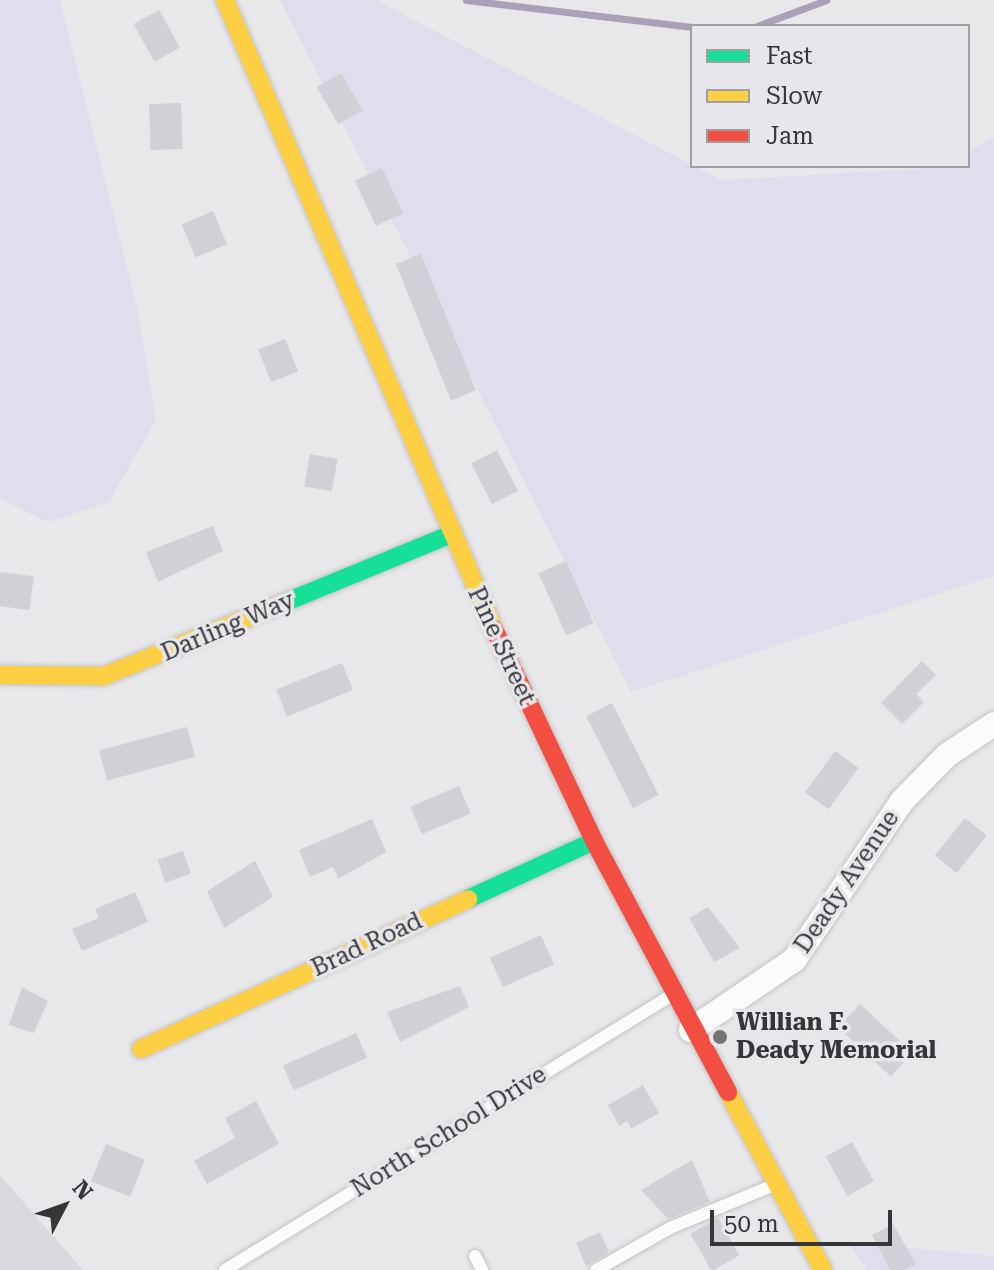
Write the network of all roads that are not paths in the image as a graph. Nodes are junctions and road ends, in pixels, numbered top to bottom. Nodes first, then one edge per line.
1 (225, 0) edge
2 (449, 535) junction
3 (0, 675) edge
4 (992, 729) edge
5 (594, 841) junction
6 (673, 995) junction
7 (691, 1030) junction
8 (141, 1049) dead end
9 (776, 1184) junction
10 (475, 1256) dead end
11 (225, 1270) edge
12 (482, 1270) edge
13 (596, 1270) edge
14 (823, 1270) edge

1 - 2 street, Pine Street
2 - 3 street, Darling Way
2 - 5 street, Pine Street
4 - 7 street, Deady Avenue
5 - 6 street, Pine Street
5 - 8 street, Brad Road
6 - 7 street, Pine Street
6 - 11 lane, North School Drive
7 - 9 street, Pine Street
9 - 13 lane
9 - 14 street, Pine Street
10 - 12 lane

